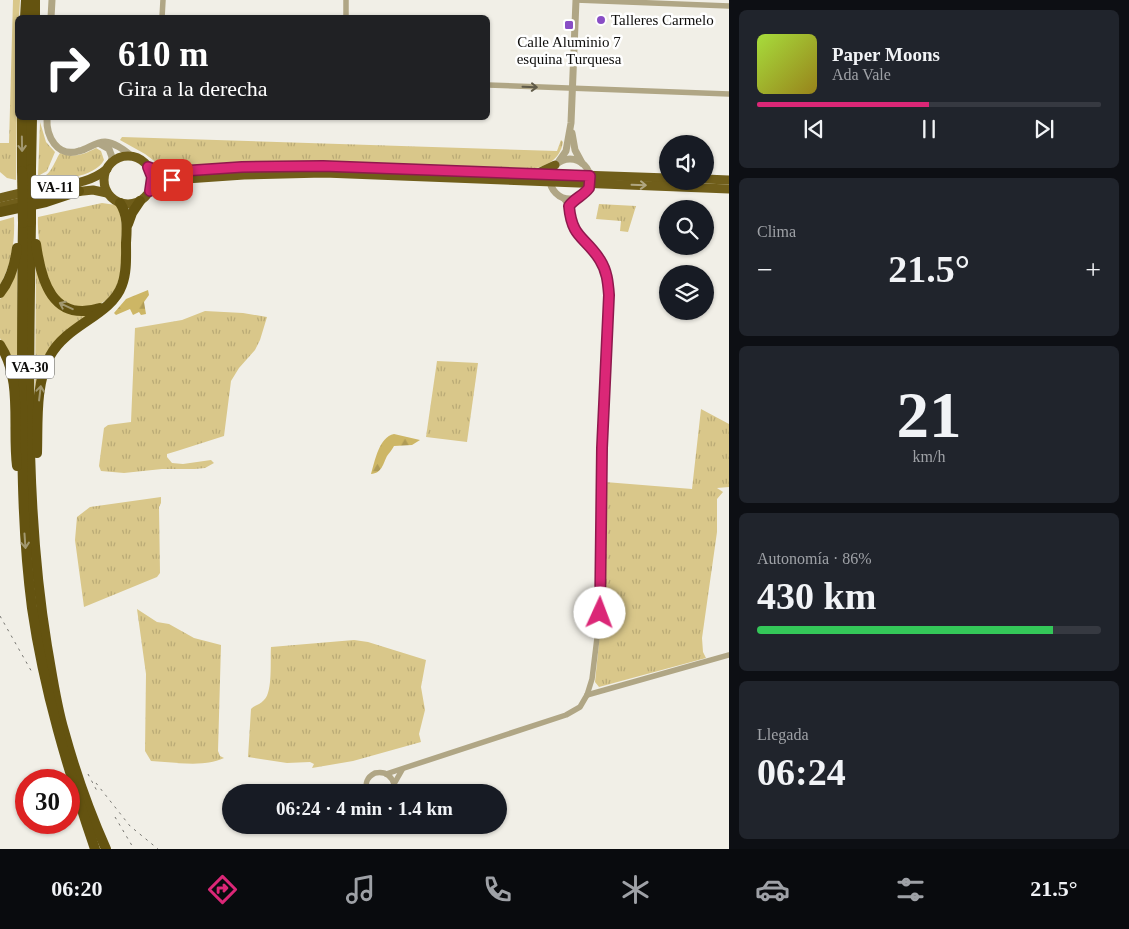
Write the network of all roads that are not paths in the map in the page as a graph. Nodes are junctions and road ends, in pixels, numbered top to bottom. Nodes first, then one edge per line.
1 (26, 0) edge
2 (35, 0) edge
3 (52, 0) edge
4 (163, 0) edge
5 (346, 0) edge
6 (576, 0) edge
7 (729, 6) edge
8 (25, 15) edge
9 (35, 15) edge
10 (51, 15) edge
11 (162, 15) edge
12 (346, 15) edge
13 (490, 85) edge
14 (572, 88) junction
15 (729, 94) edge
16 (22, 120) edge
17 (32, 120) edge
18 (47, 120) edge
19 (571, 123) junction
20 (97, 143) junction
21 (133, 157) junction
22 (557, 163) junction
23 (109, 166) junction
24 (148, 167) junction
25 (27, 170) junction
26 (587, 173) junction
27 (538, 174) junction
28 (549, 178) junction
29 (659, 178) edge
30 (714, 179) edge
31 (729, 180) edge
32 (729, 189) edge
33 (79, 191) junction
34 (150, 191) junction
35 (108, 193) junction
36 (0, 198) edge
37 (563, 198) junction
38 (574, 199) junction
39 (140, 201) junction
40 (120, 203) junction
41 (569, 206) junction
42 (0, 207) edge
43 (0, 212) edge
44 (27, 223) junction
45 (127, 227) junction
46 (0, 293) edge
47 (112, 302) junction
48 (0, 345) edge
49 (22, 492) junction
50 (34, 511) junction
51 (729, 655) edge
52 (587, 695) junction
53 (402, 770) junction
54 (386, 774) junction
55 (366, 784) edge
56 (394, 784) joint
57 (95, 849) edge
58 (106, 849) edge

1 - 8 highway
2 - 9 highway
3 - 10 street
4 - 11 street
5 - 12 street
6 - 7 street
6 - 14 street
13 -> 14 street
14 - 15 street
14 - 19 street
16 -> 25 highway, VA-30
17 - 25 highway, VA-30
18 - 20 street
19 - 22 street
19 - 26 street
20 - 21 street
20 - 23 street
21 - 23 highway, VA-11
21 - 24 highway
22 - 26 street
22 - 27 highway
22 - 28 street
23 - 35 highway
23 - 36 highway, VA-11
24 - 27 highway
24 - 34 highway
25 - 44 highway, VA-30, bridge
26 - 28 highway
26 - 29 highway
26 -> 32 highway
26 - 38 street
27 - 28 highway
28 - 34 highway
28 - 37 street
30 - 31 highway
33 - 35 highway, VA-11
33 - 42 highway, VA-11
33 - 43 highway
34 - 39 highway
35 - 40 highway
37 - 38 street
37 - 41 street
38 - 41 street
39 - 40 highway
39 - 45 highway
40 - 45 highway
41 - 52 street
44 - 46 highway
47 -> 44 highway
44 - 49 highway, VA-30
44 - 50 highway, VA-30
45 - 47 highway
50 -> 47 highway
48 - 49 highway
49 -> 57 highway, VA-30
50 - 58 highway, VA-30
51 - 52 street
52 - 53 street
53 - 54 street
53 - 56 street
54 - 55 street
54 - 56 street

